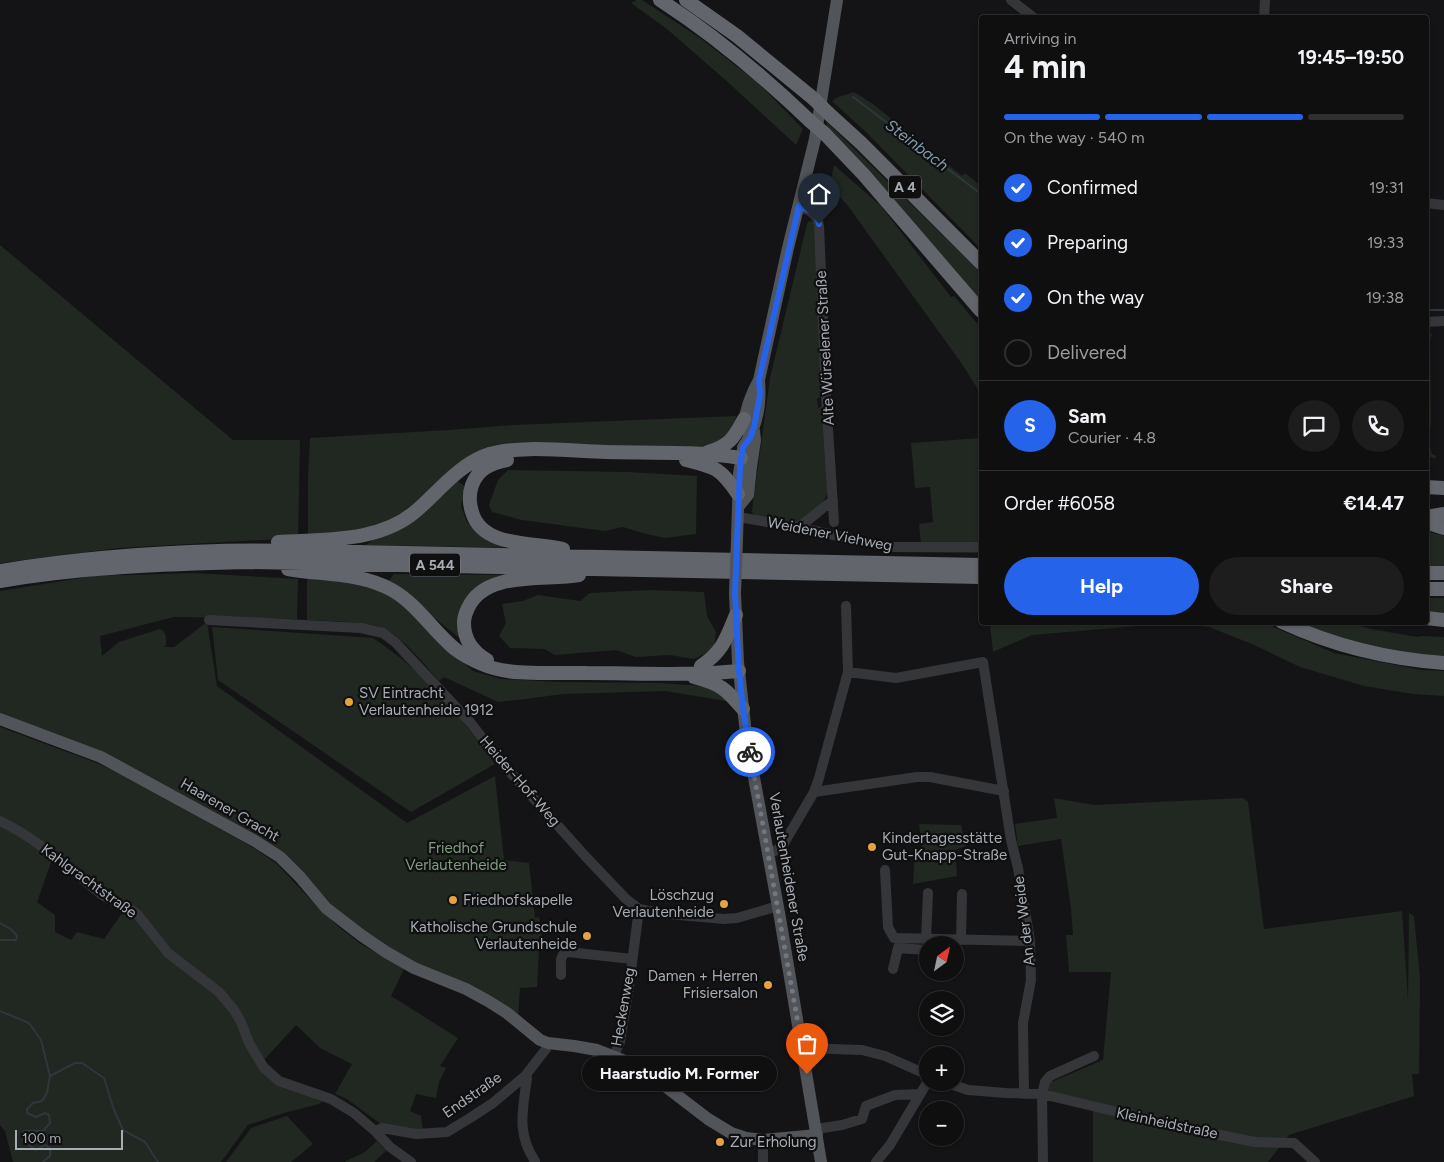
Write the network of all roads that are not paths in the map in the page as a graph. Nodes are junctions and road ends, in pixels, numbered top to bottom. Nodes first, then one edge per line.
1 (660, 0) edge
2 (686, 0) edge
3 (1011, 0) edge
4 (1265, 0) edge
5 (836, 2) edge
6 (1030, 15) edge
7 (1264, 15) edge
8 (1429, 204) edge
9 (799, 206) junction
10 (1444, 206) edge
11 (979, 261) edge
12 (979, 309) edge
13 (1444, 321) edge
14 (1429, 322) edge
15 (749, 423) junction
16 (704, 454) junction
17 (742, 457) junction
18 (686, 460) junction
19 (1429, 487) edge
20 (1444, 488) edge
21 (833, 501) junction
22 (738, 506) junction
23 (1444, 514) edge
24 (834, 522) dead end
25 (1432, 523) edge
26 (797, 527) junction
27 (979, 547) edge
28 (221, 551) junction
29 (591, 557) junction
30 (248, 562) junction
31 (979, 565) edge
32 (622, 568) junction
33 (0, 570) edge
34 (1429, 573) edge
35 (1444, 573) edge
36 (979, 576) edge
37 (0, 581) edge
38 (1429, 589) edge
39 (1444, 589) edge
40 (846, 606) dead end
41 (736, 615) junction
42 (1429, 618) edge
43 (209, 620) dead end
44 (1444, 620) edge
45 (1289, 625) edge
46 (1444, 663) edge
47 (701, 666) junction
48 (738, 667) junction
49 (848, 672) junction
50 (684, 674) junction
51 (743, 709) junction
52 (0, 719) edge
53 (1004, 791) junction
54 (814, 792) junction
55 (0, 821) edge
56 (768, 852) junction
57 (885, 870) dead end
58 (928, 893) dead end
59 (962, 894) dead end
60 (778, 906) junction
61 (638, 909) junction
62 (929, 936) edge
63 (961, 936) edge
64 (964, 940) edge
65 (1030, 941) junction
66 (900, 943) junction
67 (919, 943) edge
68 (632, 959) junction
69 (893, 969) dead end
70 (561, 976) dead end
71 (548, 1043) junction
72 (803, 1048) junction
73 (614, 1055) junction
74 (1094, 1056) dead end
75 (919, 1071) edge
76 (525, 1076) junction
77 (964, 1089) edge
78 (921, 1091) edge
79 (919, 1094) junction
80 (1024, 1094) junction
81 (1042, 1094) junction
82 (375, 1131) junction
83 (817, 1132) junction
84 (763, 1140) junction
85 (536, 1161) edge
86 (410, 1162) edge
87 (763, 1162) edge
88 (821, 1162) edge
89 (876, 1162) edge
90 (1043, 1162) edge
91 (1315, 1162) edge

1 - 12 highway, A 4, bridge
2 - 11 highway, A 4, bridge
3 - 6 street
4 - 7 street
5 - 9 main road, Verlautenheidener Straße
8 - 10 street
9 - 15 main road, Verlautenheidener Straße
9 - 21 street, Alte Würselener Straße
13 - 14 street
15 - 16 highway
15 - 17 main road, Verlautenheidener Straße
15 - 22 main road
16 - 17 highway
16 - 28 highway
17 - 18 highway
17 - 22 main road, Verlautenheidener Straße
18 - 22 highway
18 - 29 highway
19 - 20 highway
21 - 24 street, Alte Würselener Straße
21 - 26 street
22 - 26 street, Weidener Viehweg
22 - 41 main road, Verlautenheidener Straße, bridge
23 - 25 highway
26 - 27 street, Weidener Viehweg
28 - 29 highway, A 544
28 - 33 highway, A 544
29 - 31 highway, A 544
30 - 32 highway, A 544
30 - 37 highway, A 544
30 - 50 highway
32 - 36 highway, A 544
32 - 47 highway
34 - 35 highway
38 - 39 highway
40 - 49 street
41 - 47 highway
41 - 48 main road, Verlautenheidener Straße
42 - 44 highway
43 - 61 street, Heider-Hof-Weg
45 - 46 highway
47 - 48 highway
48 - 50 highway
48 - 51 main road, Verlautenheidener Straße
49 - 53 street, An der Weide
49 - 54 street
50 - 51 highway
51 - 56 main road, Verlautenheidener Straße
52 - 71 main road, Haarener Gracht
53 - 54 street
53 - 65 street, An der Weide
54 - 56 street
55 - 82 street, Kahlgrachtstraße
56 - 60 main road, Verlautenheidener Straße
57 - 66 street
58 - 62 street
59 - 63 street
60 - 61 street
60 - 72 main road, Verlautenheidener Straße
61 - 68 street, Heckenweg
64 - 65 street
65 - 80 street, An der Weide
66 - 67 street
66 - 69 street
68 - 70 street, Heckenweg
68 - 73 street, Heckenweg
71 - 73 main road
71 - 76 street, Endstraße
72 - 75 street
72 - 83 main road, Verlautenheidener Straße
73 - 84 main road
74 - 81 street
76 - 82 street, Endstraße
76 - 85 street, Endstraße
77 - 80 street, Kleinheidstraße
78 - 79 street
79 - 83 street
79 - 89 street
80 - 81 street, Kleinheidstraße
81 - 90 street
81 - 91 street, Kleinheidstraße
82 - 86 street, Kahlgrachtstraße
83 - 84 main road
83 - 88 main road, Verlautenheidener Straße
84 - 87 street

